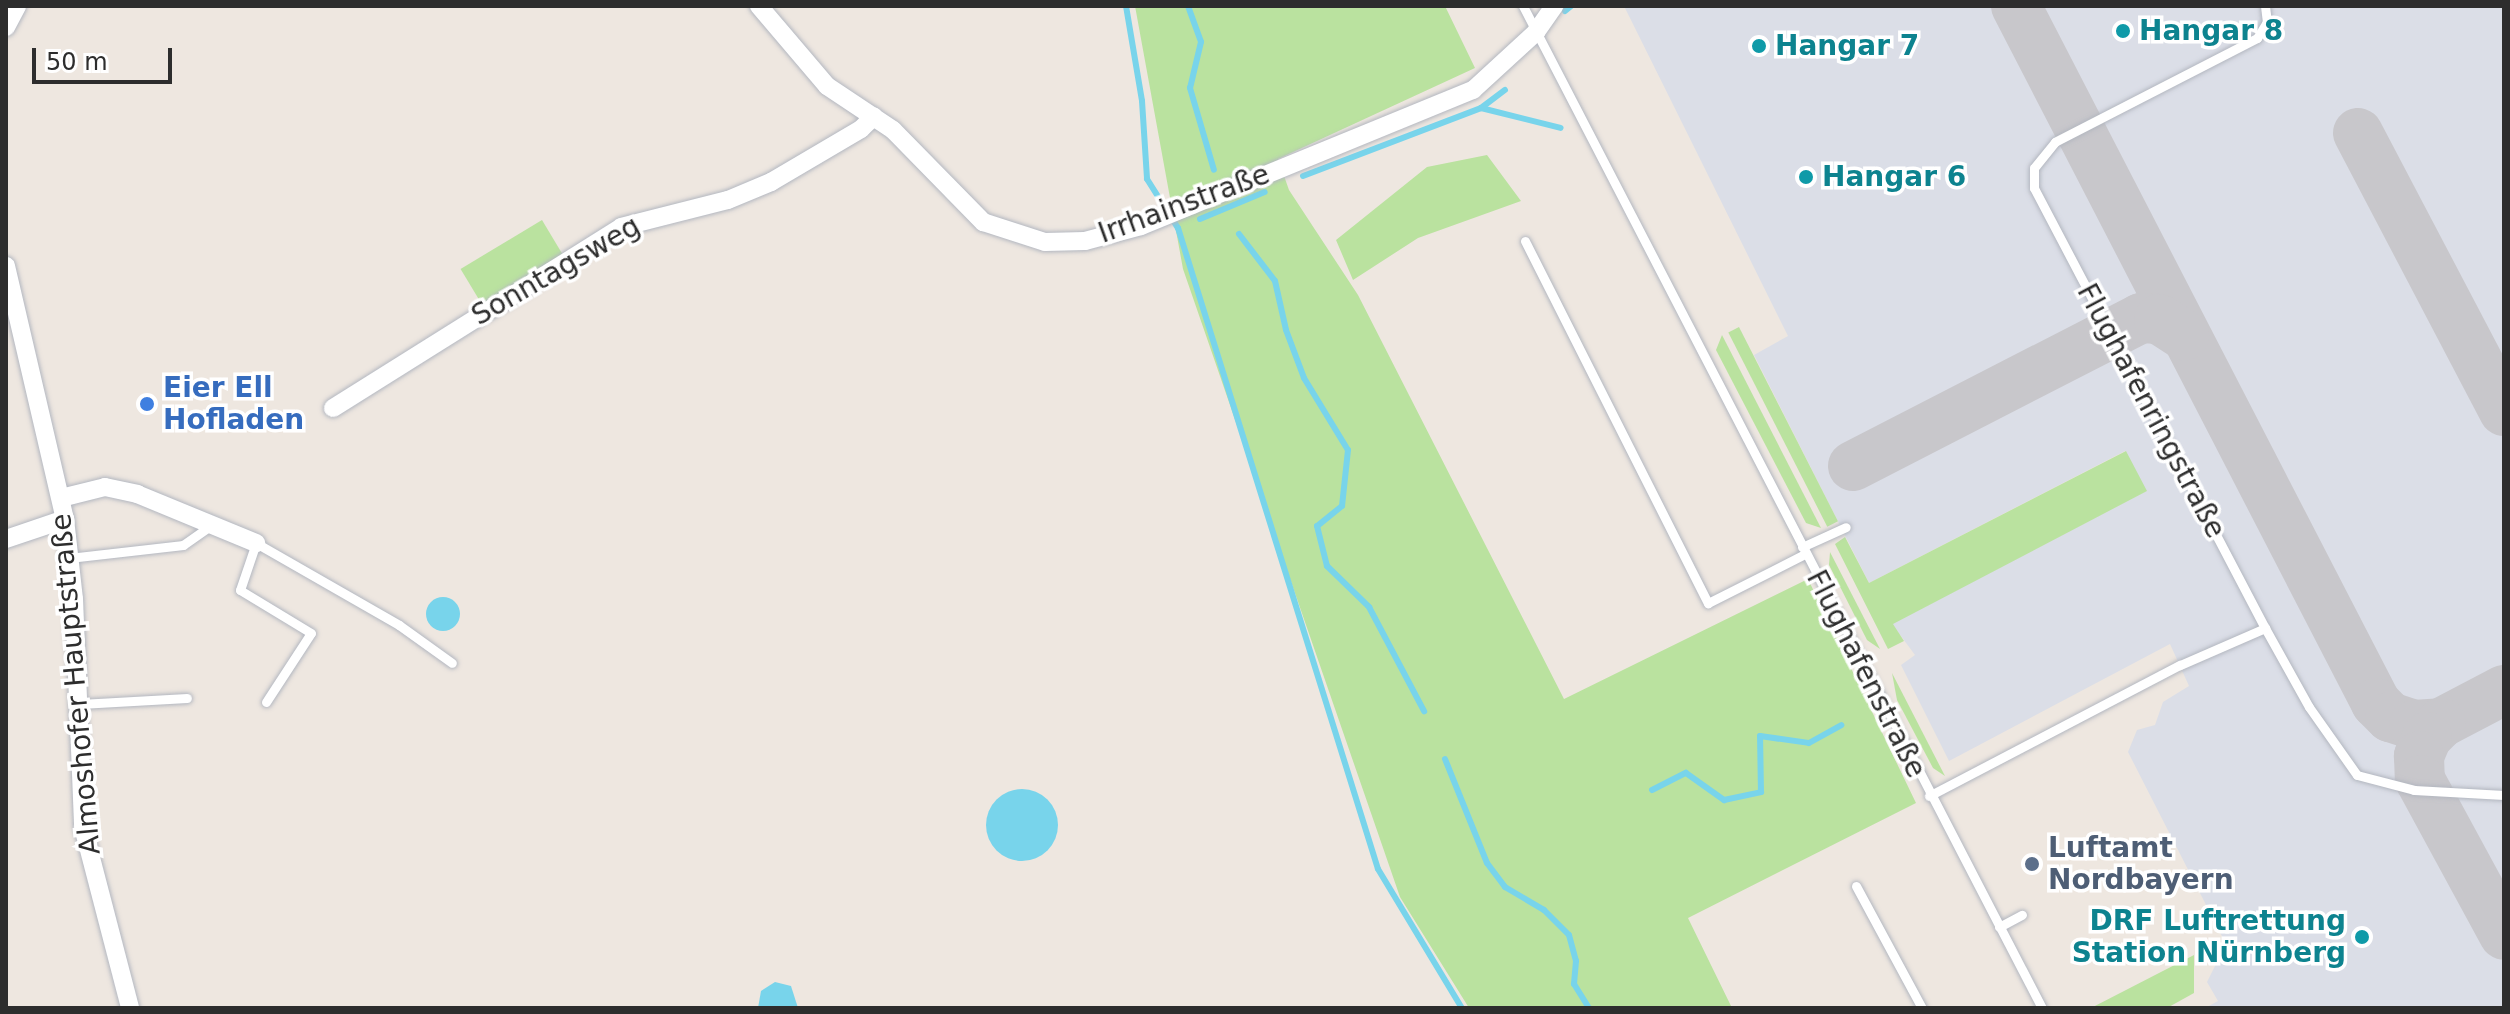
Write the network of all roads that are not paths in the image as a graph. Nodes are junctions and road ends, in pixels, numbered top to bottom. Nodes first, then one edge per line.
1 (17, 6) edge
2 (759, 6) edge
3 (1523, 6) edge
4 (1554, 6) edge
5 (2265, 6) edge
6 (6, 27) edge
7 (1536, 32) junction
8 (874, 116) junction
9 (1525, 241) dead end
10 (6, 266) edge
11 (333, 408) dead end
12 (61, 498) junction
13 (65, 519) junction
14 (215, 522) junction
15 (1846, 527) dead end
16 (6, 539) edge
17 (256, 543) junction
18 (1804, 550) junction
19 (69, 558) junction
20 (2265, 628) junction
21 (452, 663) dead end
22 (187, 698) dead end
23 (266, 702) dead end
24 (80, 704) junction
25 (2504, 795) edge
26 (1929, 796) junction
27 (1856, 886) dead end
28 (2022, 915) dead end
29 (1999, 927) junction
30 (130, 1008) edge
31 (1922, 1008) edge
32 (2042, 1008) edge

1 - 6 street
2 - 8 street, Irrhainstraße
3 - 7 lane, Flughafenstraße
4 - 7 street, Irrhainstraße
5 - 20 lane, Flughafenringstraße
7 - 8 street, Irrhainstraße
7 - 18 lane, Flughafenstraße
8 - 11 street, Sonntagsweg
9 - 18 lane
10 - 12 street, Almoshofer Hauptstraße
12 - 13 street, Almoshofer Hauptstraße
12 - 14 street
13 - 16 street
13 - 19 street, Almoshofer Hauptstraße
14 - 17 street
14 - 19 lane
15 - 18 lane
17 - 21 lane
17 - 23 lane
18 - 26 lane, Flughafenstraße
19 - 24 street, Almoshofer Hauptstraße
20 - 25 lane, Flughafenringstraße
20 - 26 lane
22 - 24 lane
24 - 30 street, Almoshofer Hauptstraße
26 - 29 lane, Flughafenstraße
27 - 31 lane
28 - 29 lane
29 - 32 lane, Flughafenstraße

